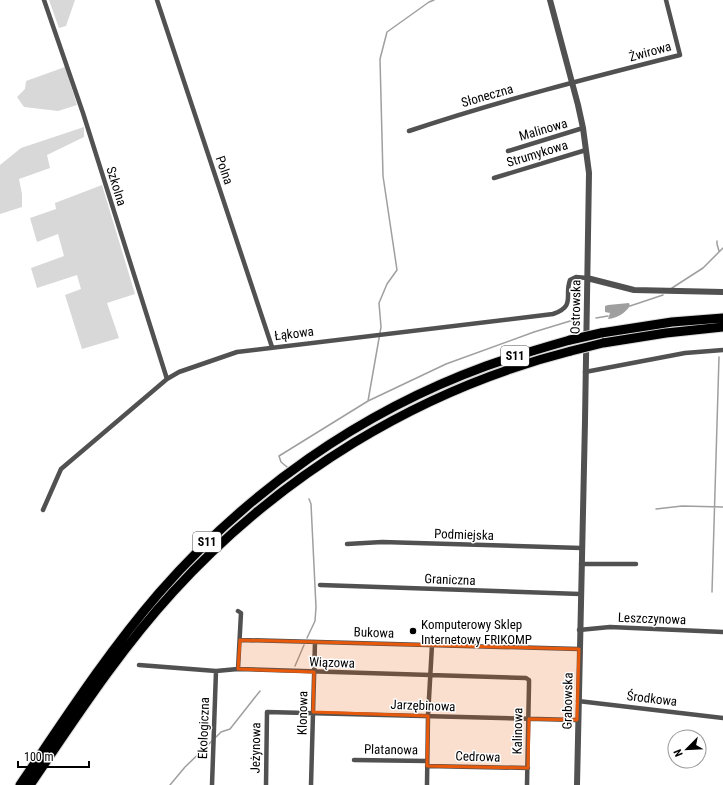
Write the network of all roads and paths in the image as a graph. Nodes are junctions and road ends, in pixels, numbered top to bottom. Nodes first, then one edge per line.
1 (44, 0) edge
2 (157, 0) edge
3 (550, 0) edge
4 (666, 0) edge
5 (572, 82) junction
6 (583, 128) junction
7 (409, 131) dead end
8 (586, 150) junction
9 (508, 151) dead end
10 (494, 178) dead end
11 (587, 278) junction
12 (723, 292) edge
13 (723, 318) edge
14 (723, 327) edge
15 (272, 347) junction
16 (723, 350) edge
17 (585, 372) junction
18 (167, 379) junction
19 (43, 510) dead end
20 (347, 544) dead end
21 (581, 548) junction
22 (581, 564) junction
23 (636, 564) dead end
24 (320, 585) dead end
25 (580, 594) junction
26 (238, 611) dead end
27 (580, 618) joint
28 (579, 630) junction
29 (723, 632) edge
30 (240, 640) junction
31 (315, 642) junction
32 (432, 645) junction
33 (579, 649) junction
34 (139, 665) dead end
35 (238, 669) junction
36 (216, 671) junction
37 (314, 672) junction
38 (431, 676) junction
39 (526, 678) joint
40 (578, 701) junction
41 (267, 712) joint
42 (313, 712) junction
43 (428, 716) junction
44 (723, 718) edge
45 (529, 719) junction
46 (577, 720) junction
47 (354, 760) dead end
48 (427, 763) junction
49 (528, 768) junction
50 (20, 785) edge
51 (30, 785) edge
52 (212, 785) edge
53 (266, 785) edge
54 (311, 785) edge
55 (427, 785) edge
56 (527, 785) edge
57 (577, 785) edge

1 - 18 street, Szkolna
2 - 15 street, Polna
3 - 5 street, Ostrowska
4 - 5 street, Żwirowa
5 - 6 street, Ostrowska
5 - 7 street, Słoneczna
6 - 8 street, Ostrowska
6 - 9 street, Malinowa
8 - 10 street, Strumykowa
8 - 11 street, Ostrowska
11 - 12 street
11 - 15 street, Łąkowa
11 - 17 street, Ostrowska
13 - 50 highway, S11, bridge
14 - 51 highway, S11, bridge
15 - 18 street, Łąkowa
16 - 17 street
17 - 21 street, Ostrowska
18 - 19 street, Łąkowa
20 - 21 street, Podmiejska
21 - 22 street, Ostrowska
22 - 23 street
22 - 25 street, Ostrowska
24 - 25 street, Graniczna
25 - 27 street, Ostrowska
26 - 30 street
27 - 28 street, Grabowska
28 - 29 street, Leszczynowa
28 - 33 street, Grabowska
30 - 31 street, Bukowa
30 - 35 street
31 - 32 street, Bukowa
31 - 37 street, Klonowa
32 - 33 street, Bukowa
32 - 38 street
33 - 40 street, Grabowska
34 - 36 street, Wiązowa
35 - 36 street, Wiązowa
35 - 37 street, Wiązowa
36 - 52 street, Ekologiczna
37 - 38 street, Wiązowa
37 - 42 street, Klonowa
38 - 39 street, Wiązowa
38 - 43 street
39 - 45 street, Kalinowa
40 - 44 street, Środkowa
40 - 46 street, Grabowska
41 - 42 street, Jarzębinowa
41 - 53 street, Jeżynowa
42 - 43 street, Jarzębinowa
42 - 54 street, Klonowa
43 - 45 street, Jarzębinowa
43 - 48 street
45 - 46 street, Jarzębinowa
45 - 49 street, Kalinowa
46 - 57 street, Grabowska
47 - 48 street, Platanowa
48 - 49 street, Cedrowa
48 - 55 street
49 - 56 street, Kalinowa

